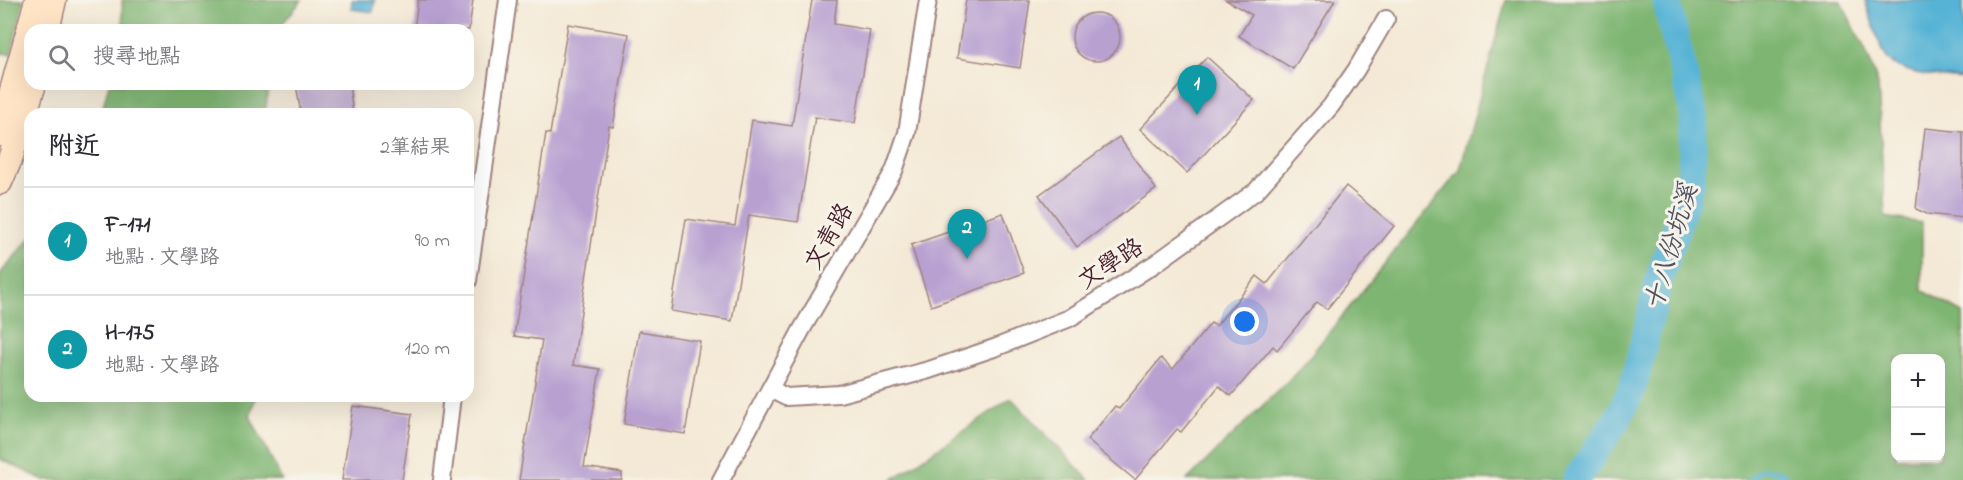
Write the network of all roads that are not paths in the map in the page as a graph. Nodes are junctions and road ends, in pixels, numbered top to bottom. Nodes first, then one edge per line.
1 (37, 0) edge
2 (54, 0) edge
3 (508, 0) edge
4 (928, 0) edge
5 (1386, 19) dead end
6 (30, 24) edge
7 (48, 24) edge
8 (24, 47) edge
9 (32, 90) edge
10 (26, 108) edge
11 (24, 115) edge
12 (0, 134) edge
13 (475, 179) edge
14 (0, 182) edge
15 (770, 389) junction
16 (451, 402) edge
17 (442, 480) edge
18 (721, 480) edge

1 - 6 street
2 - 7 street
3 - 13 street
4 - 15 street, 文青路
5 - 15 street, 文學路
8 - 12 street
9 - 10 street
11 - 14 street
15 - 18 street, 文青路
16 - 17 street

